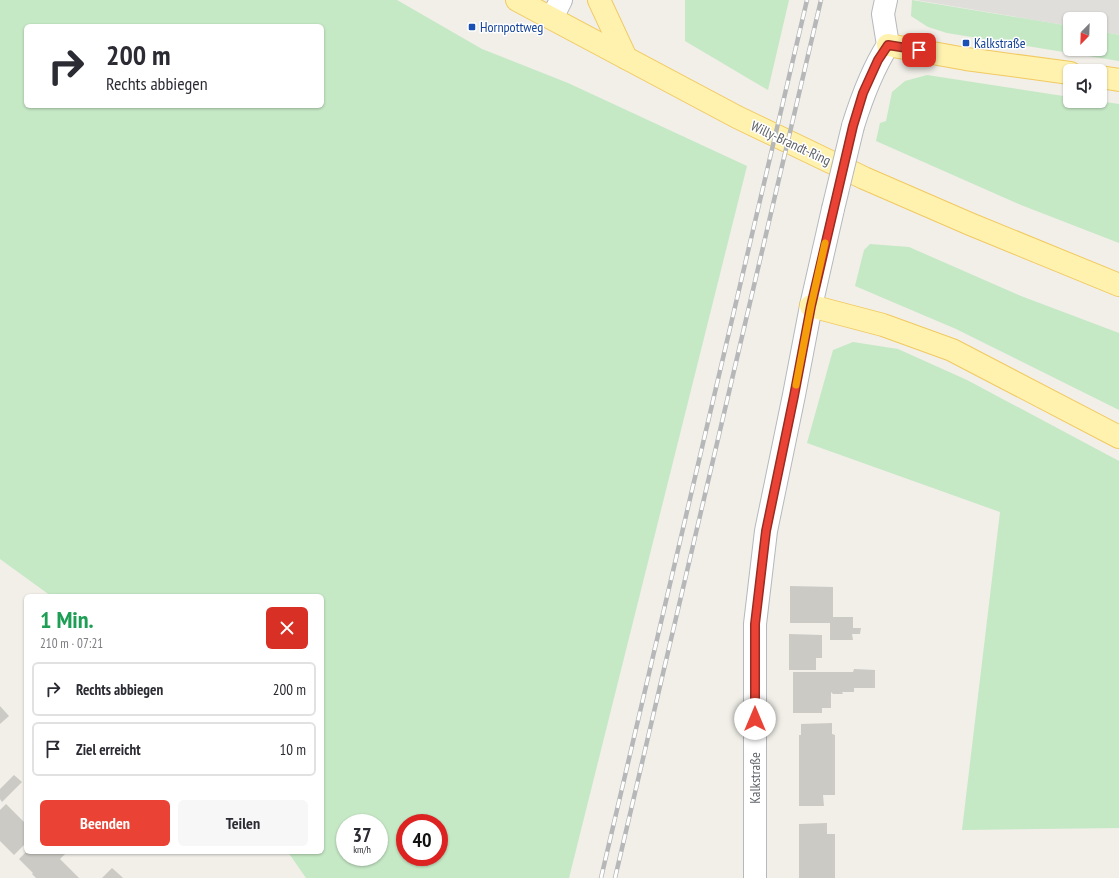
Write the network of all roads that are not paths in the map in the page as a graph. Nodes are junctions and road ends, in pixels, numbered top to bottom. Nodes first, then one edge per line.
1 (517, 0) edge
2 (599, 0) edge
3 (886, 0) edge
4 (556, 9) edge
5 (888, 45) junction
6 (626, 58) junction
7 (1063, 72) edge
8 (1107, 78) edge
9 (1119, 80) edge
10 (1119, 285) edge
11 (811, 306) junction
12 (1119, 437) edge
13 (755, 878) edge

1 - 4 main road, Willy-Brandt-Ring
2 - 6 main road
3 - 5 street
4 - 6 main road, Willy-Brandt-Ring
5 - 7 main road
5 - 11 street, Kalkstraße, bridge
6 - 10 main road, Willy-Brandt-Ring
8 - 9 main road
11 - 12 main road
11 - 13 street, Kalkstraße

